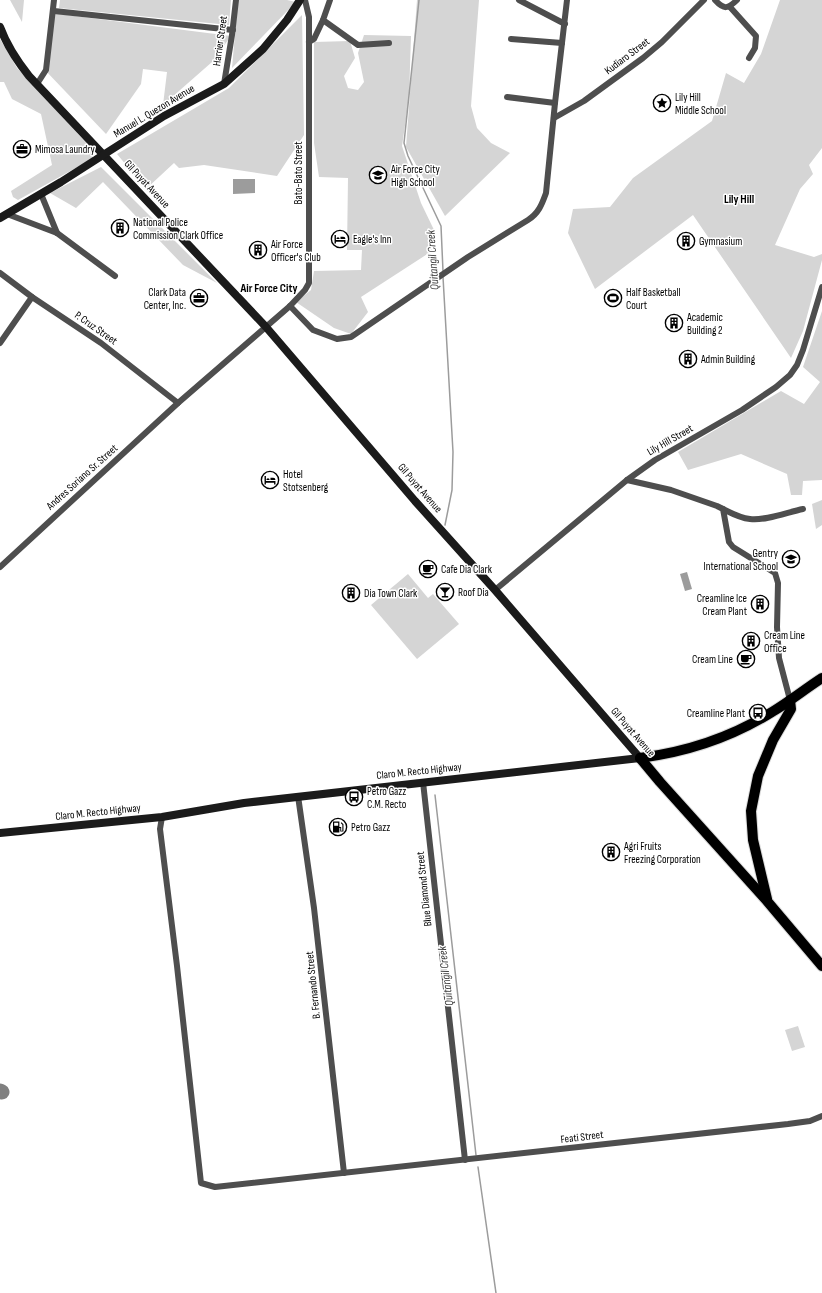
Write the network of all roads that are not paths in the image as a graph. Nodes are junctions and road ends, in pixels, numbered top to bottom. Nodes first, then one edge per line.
1 (54, 0) edge
2 (236, 0) edge
3 (299, 0) edge
4 (305, 0) edge
5 (330, 0) edge
6 (519, 0) edge
7 (567, 0) edge
8 (704, 0) edge
9 (715, 0) edge
10 (737, 0) edge
11 (730, 7) junction
12 (54, 11) junction
13 (323, 20) junction
14 (565, 24) junction
15 (0, 27) edge
16 (233, 30) junction
17 (511, 38) dead end
18 (309, 42) junction
19 (562, 43) junction
20 (389, 44) dead end
21 (749, 58) dead end
22 (37, 84) junction
23 (224, 84) junction
24 (507, 97) dead end
25 (555, 103) junction
26 (554, 118) junction
27 (104, 155) junction
28 (41, 194) junction
29 (4, 216) edge
30 (57, 233) junction
31 (0, 273) edge
32 (115, 276) dead end
33 (822, 287) edge
34 (32, 297) junction
35 (290, 306) junction
36 (266, 327) junction
37 (0, 343) edge
38 (178, 403) junction
39 (627, 480) junction
40 (723, 509) junction
41 (804, 509) dead end
42 (0, 567) edge
43 (495, 590) junction
44 (822, 678) edge
45 (790, 700) junction
46 (640, 758) junction
47 (423, 782) junction
48 (298, 796) junction
49 (162, 817) junction
50 (0, 833) edge
51 (767, 901) junction
52 (822, 966) edge
53 (822, 1116) edge
54 (465, 1160) junction
55 (344, 1173) junction

1 - 12 street
2 - 16 street, Harrier Street
3 - 23 main road, Manuel L. Quezon Avenue
4 - 18 street, Bato-Bato Street
5 - 13 street
6 - 14 street
7 - 14 street
8 - 26 street, Kudiaro Street
9 - 11 street
10 - 11 street
11 - 21 street
12 - 16 street
12 - 22 street
13 - 18 street
13 - 20 street
14 - 19 street
15 - 22 main road, Gil Puyat Avenue
16 - 23 street, Harrier Street
17 - 19 street
18 - 35 street, Bato-Bato Street
19 - 25 street
22 - 27 main road, Gil Puyat Avenue
23 - 27 main road, Manuel L. Quezon Avenue
24 - 25 street
25 - 26 street
26 - 35 street
27 - 28 main road, Manuel L. Quezon Avenue
27 - 36 main road, Gil Puyat Avenue
28 - 29 main road, Manuel L. Quezon Avenue
28 - 30 street
29 - 30 street
30 - 32 street
31 - 34 street, P. Cruz Street
33 - 39 street, Lily Hill Street
34 - 37 street
34 - 38 street, P. Cruz Street
35 - 36 street, Bato-Bato Street
36 - 38 street, Andres Soriano Sr. Street
36 - 43 main road, Gil Puyat Avenue
38 - 42 street, Andres Soriano Sr. Street
39 - 40 street
39 - 43 street, Lily Hill Street
40 - 41 street
40 - 45 street
43 - 46 main road, Gil Puyat Avenue
44 - 45 main road, Claro M. Recto Highway
45 - 46 main road, Claro M. Recto Highway
45 - 51 main road
46 - 47 main road, Claro M. Recto Highway
46 - 51 main road, Gil Puyat Avenue
47 - 48 main road, Claro M. Recto Highway
47 - 54 street, Blue Diamond Street
48 - 49 main road, Claro M. Recto Highway
48 - 55 street, B. Fernando Street
49 - 50 main road, Claro M. Recto Highway
49 - 55 street, Feati Street
51 - 52 main road, Gil Puyat Avenue
53 - 54 street, Feati Street
54 - 55 street, Feati Street

